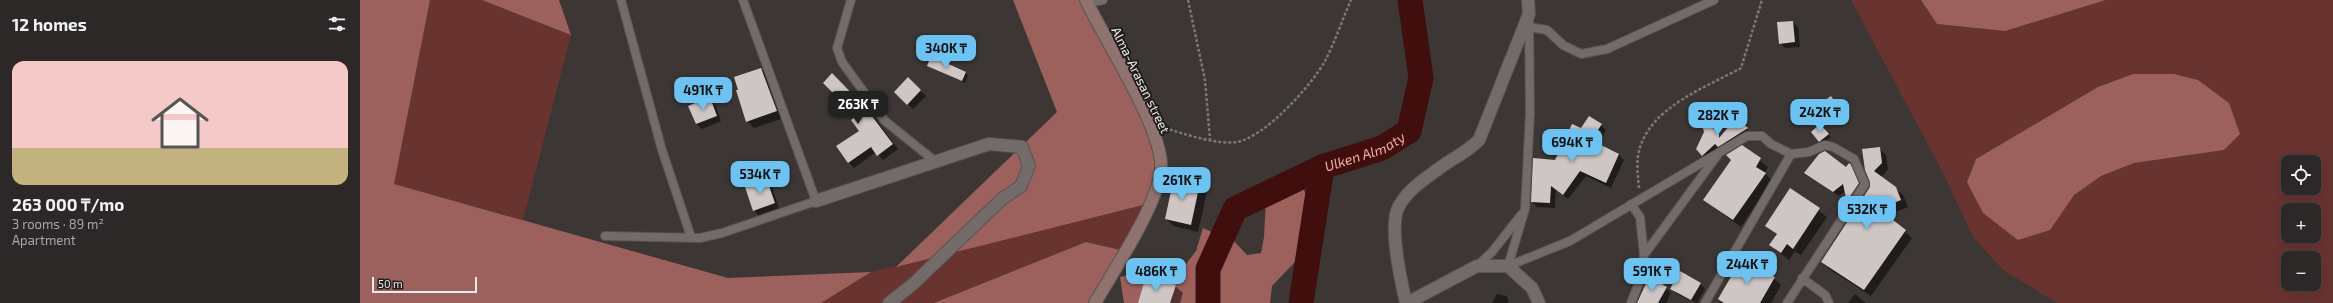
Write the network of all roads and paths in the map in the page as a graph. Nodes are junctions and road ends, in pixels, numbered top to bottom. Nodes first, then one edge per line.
1 (621, 0) edge
2 (743, 0) edge
3 (851, 0) edge
4 (1103, 0) edge
5 (1188, 0) edge
6 (1351, 0) edge
7 (1528, 0) edge
8 (1714, 0) edge
9 (1762, 0) edge
10 (1086, 1) edge
11 (1529, 14) junction
12 (1529, 27) junction
13 (1150, 123) junction
14 (1210, 140) junction
15 (1721, 150) junction
16 (1791, 154) junction
17 (936, 162) junction
18 (1640, 198) junction
19 (816, 201) junction
20 (1631, 204) junction
21 (1525, 209) junction
22 (605, 236) dead end
23 (691, 237) junction
24 (1644, 255) junction
25 (1477, 266) junction
26 (1508, 266) junction
27 (1802, 278) junction
28 (889, 303) edge
29 (1095, 303) edge
30 (1406, 303) edge
31 (1539, 303) edge
32 (1631, 303) edge
33 (1705, 303) edge
34 (1787, 303) edge
35 (1829, 303) edge

1 - 23 lane
2 - 19 lane
3 - 17 lane
4 - 10 lane
5 - 14 path
6 - 14 path
7 - 11 street
8 - 12 lane
9 - 18 path
10 - 13 main road, Alma-Arasan street
11 - 12 lane
11 - 30 street
12 - 21 lane
13 - 14 path
13 - 29 main road, Alma-Arasan street
15 - 16 lane
15 - 18 lane
15 - 24 lane
16 - 27 lane
16 - 33 lane
17 - 19 street
17 - 28 street
18 - 20 lane
19 - 23 lane
20 - 24 lane
20 - 26 lane
21 - 25 lane
21 - 26 lane
22 - 23 lane
24 - 32 lane
25 - 26 street
25 - 30 street
26 - 31 street
27 - 34 lane
27 - 35 lane

